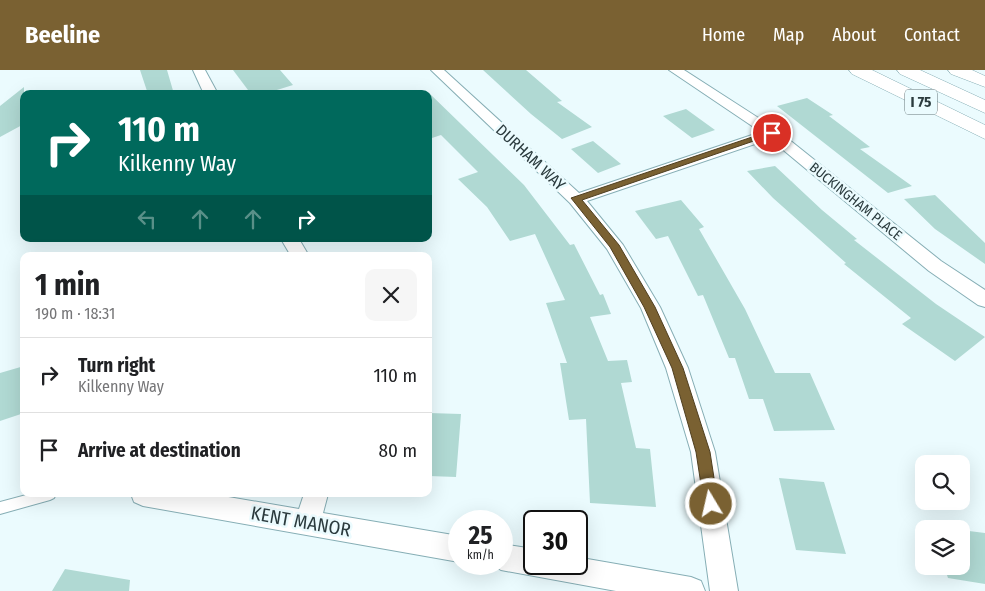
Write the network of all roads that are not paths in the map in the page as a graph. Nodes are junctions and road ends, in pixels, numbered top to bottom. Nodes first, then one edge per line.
1 (199, 70) edge
2 (438, 70) edge
3 (675, 70) edge
4 (858, 70) edge
5 (906, 70) edge
6 (957, 70) edge
7 (985, 82) edge
8 (209, 90) edge
9 (985, 107) edge
10 (772, 133) junction
11 (985, 133) edge
12 (576, 198) junction
13 (985, 300) edge
14 (39, 497) edge
15 (161, 497) edge
16 (315, 497) edge
17 (0, 508) edge
18 (308, 522) junction
19 (448, 547) edge
20 (588, 572) edge
21 (691, 591) edge
22 (724, 591) edge

1 - 8 street
2 - 12 street, DURHAM WAY
3 - 10 street, BUCKINGHAM PLACE
4 - 11 highway, I 75
5 - 9 highway
6 - 7 highway
10 - 12 street
10 - 13 street, BUCKINGHAM PLACE
12 - 22 street, DURHAM WAY
14 - 17 lane
15 - 18 street, KENT MANOR
16 - 18 street
18 - 19 street, KENT MANOR
20 - 21 street

